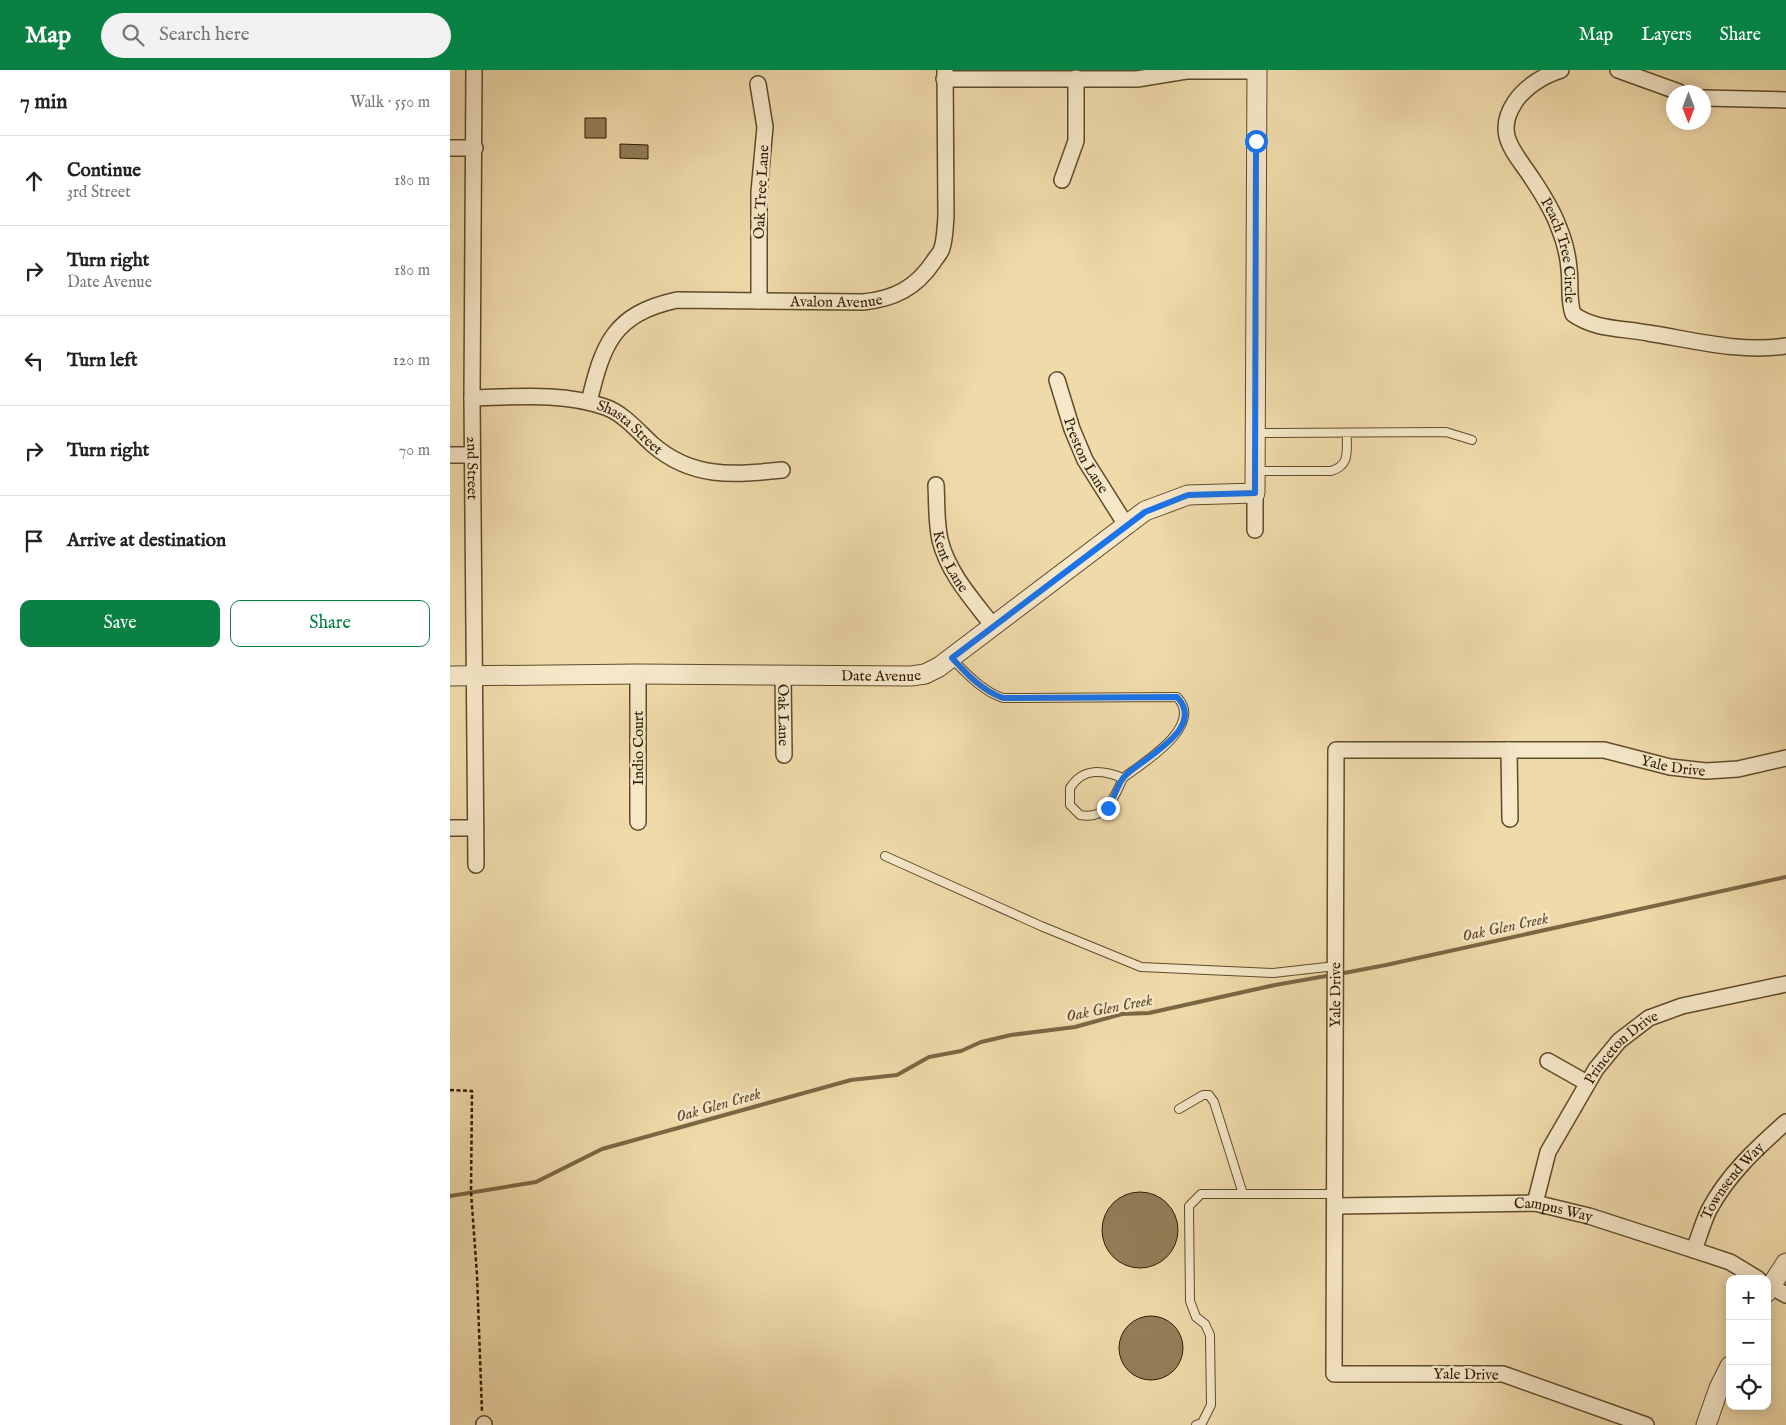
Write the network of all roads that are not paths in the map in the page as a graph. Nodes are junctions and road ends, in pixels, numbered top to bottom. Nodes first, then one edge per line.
1 (474, 70) edge
2 (1257, 70) edge
3 (1561, 70) edge
4 (1618, 70) edge
5 (944, 74) edge
6 (1076, 78) junction
7 (758, 84) dead end
8 (1666, 87) edge
9 (1711, 98) edge
10 (1786, 100) edge
11 (450, 148) edge
12 (475, 148) junction
13 (1062, 180) dead end
14 (760, 301) junction
15 (1786, 346) edge
16 (1057, 380) dead end
17 (472, 398) junction
18 (589, 402) junction
19 (1255, 433) junction
20 (1347, 433) junction
21 (1472, 440) dead end
22 (450, 455) edge
23 (472, 455) junction
24 (782, 470) dead end
25 (1254, 470) junction
26 (936, 485) dead end
27 (1255, 493) junction
28 (1126, 525) junction
29 (1255, 530) dead end
30 (993, 626) junction
31 (952, 658) junction
32 (638, 674) junction
33 (783, 675) junction
34 (450, 676) edge
35 (475, 676) junction
36 (1510, 750) junction
37 (784, 755) dead end
38 (1786, 758) edge
39 (1123, 778) junction
40 (1510, 819) dead end
41 (638, 822) dead end
42 (450, 828) edge
43 (475, 828) junction
44 (885, 856) dead end
45 (476, 865) dead end
46 (1336, 966) junction
47 (1786, 984) edge
48 (1548, 1061) dead end
49 (1587, 1083) junction
50 (1179, 1109) dead end
51 (1786, 1122) edge
52 (1243, 1194) junction
53 (1336, 1200) junction
54 (1534, 1203) junction
55 (1694, 1250) junction
56 (1786, 1262) edge
57 (1751, 1275) edge
58 (1771, 1285) edge
59 (1726, 1373) edge
60 (1196, 1425) edge
61 (1646, 1425) edge
62 (1706, 1425) edge

1 - 12 street, 2nd Street
2 - 6 street
2 - 19 street
3 - 15 street, Peach Tree Circle
4 - 8 street
5 - 6 street
5 - 14 street, Avalon Avenue
6 - 13 street
7 - 14 street, Oak Tree Lane
9 - 10 street
11 - 12 street
12 - 17 street, 2nd Street
14 - 18 street, Avalon Avenue
16 - 28 street, Preston Lane
17 - 18 street, Shasta Street
17 - 23 street, 2nd Street
18 - 24 street, Shasta Street
19 - 20 lane
19 - 25 street
20 - 21 lane
20 - 25 lane
22 - 23 street
23 - 35 street, 2nd Street
25 - 27 street
26 - 30 street, Kent Lane
27 - 28 street, Date Avenue
27 - 29 street
28 - 30 street, Date Avenue
30 - 31 street, Date Avenue
31 - 33 street, Date Avenue
31 - 39 lane
32 - 33 street, Date Avenue
32 - 35 street, Date Avenue
32 - 41 street, Indio Court
33 - 37 street, Oak Lane
34 - 35 street, Date Avenue
35 - 43 street, 2nd Street
36 - 38 street, Yale Drive
36 - 40 street
36 - 46 street, Yale Drive
39 - 39 lane
42 - 43 street
43 - 45 street, 2nd Street
44 - 46 lane
46 - 53 street, Yale Drive
47 - 49 street, Princeton Drive
48 - 49 street
49 - 54 street, Princeton Drive
50 - 52 lane
51 - 55 street, Townsend Way
52 - 53 lane
52 - 60 lane
53 - 54 street, Campus Way
53 - 61 street, Yale Drive
54 - 55 street, Campus Way
55 - 57 street, Campus Way
56 - 58 street
59 - 62 street

